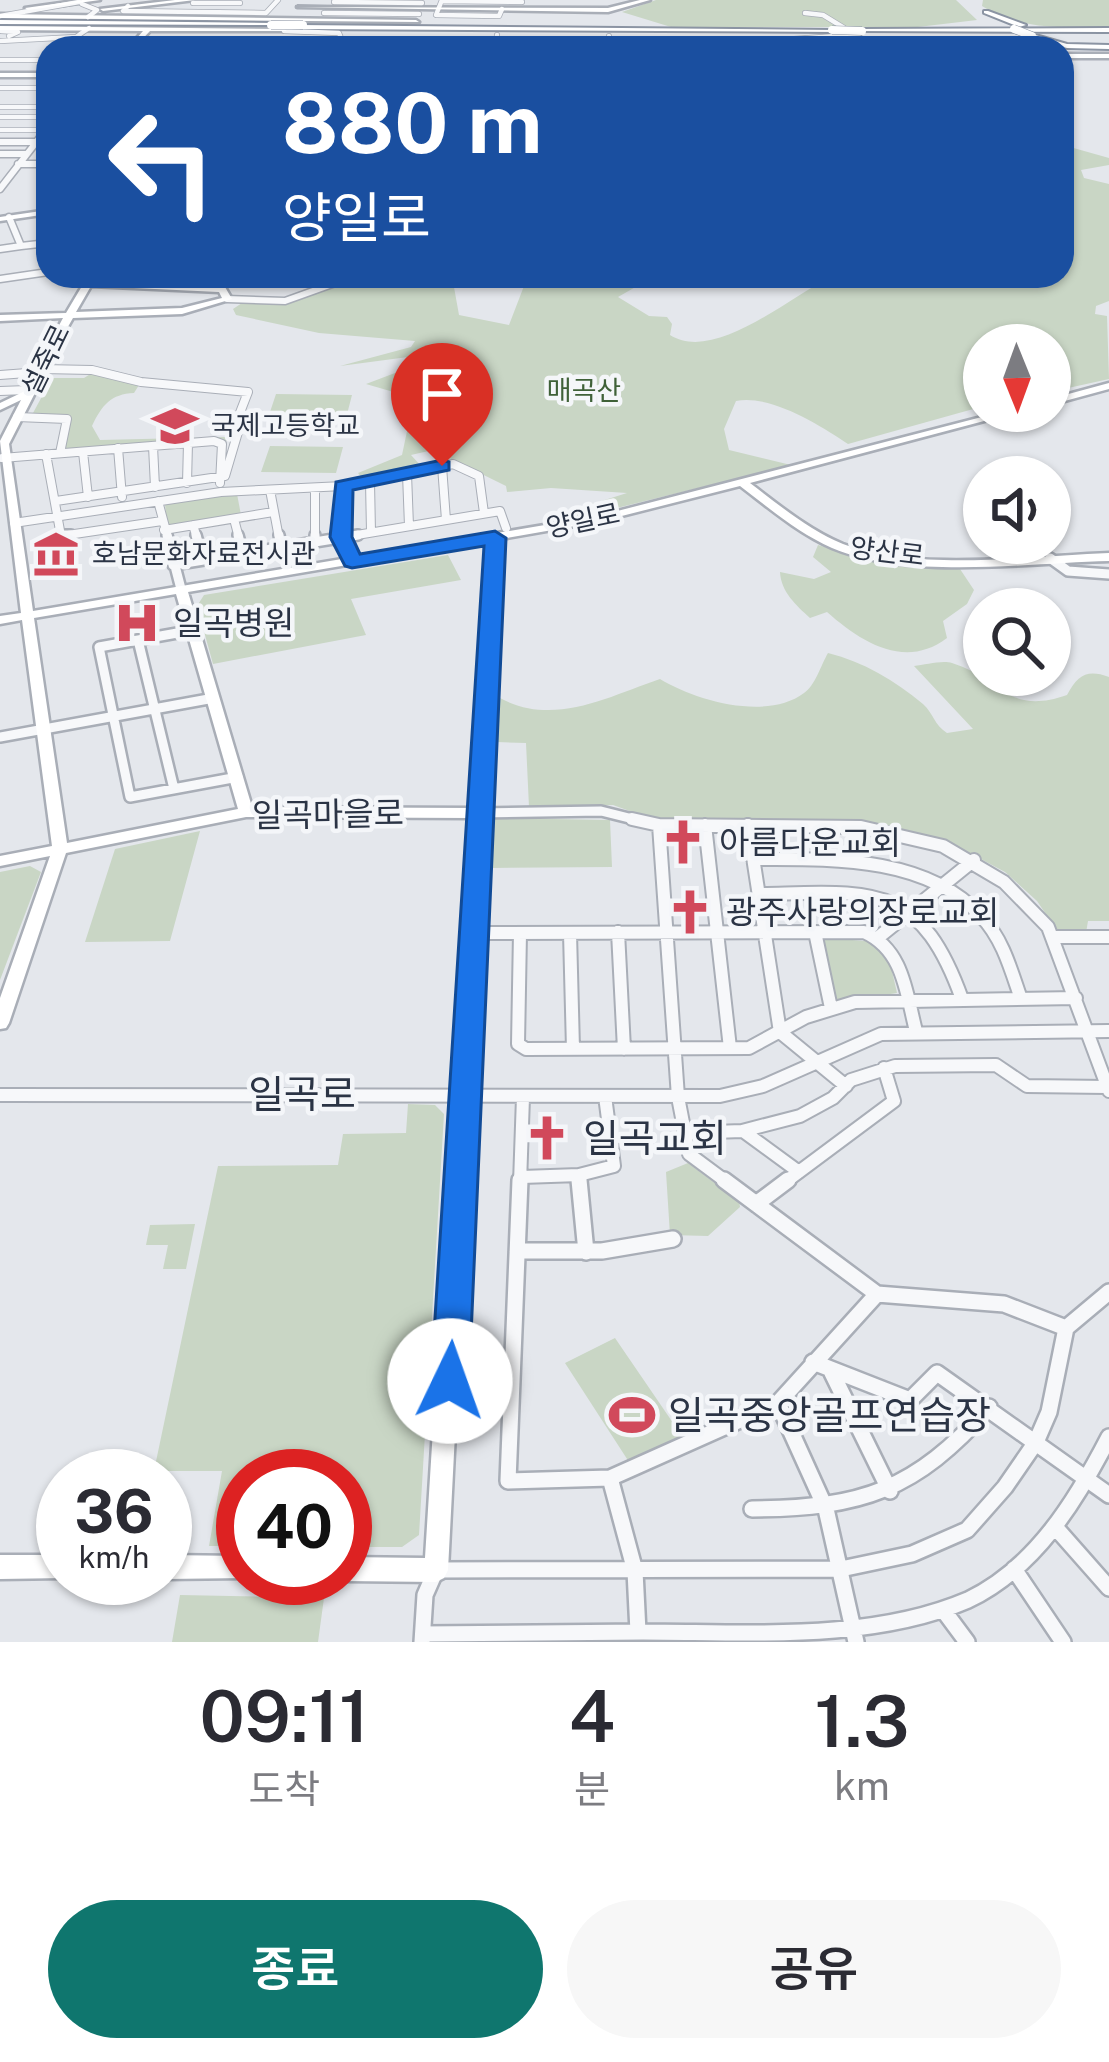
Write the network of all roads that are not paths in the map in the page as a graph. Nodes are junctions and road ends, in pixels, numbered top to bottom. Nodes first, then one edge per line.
1 (261, 0) edge
2 (278, 0) edge
3 (608, 0) edge
4 (647, 0) edge
5 (462, 1) edge
6 (478, 1) edge
7 (80, 3) edge
8 (138, 3) edge
9 (303, 3) edge
10 (441, 3) edge
11 (522, 4) edge
12 (97, 5) edge
13 (128, 6) junction
14 (330, 6) edge
15 (188, 7) edge
16 (379, 8) edge
17 (421, 8) edge
18 (619, 8) junction
19 (235, 9) edge
20 (981, 9) edge
21 (248, 13) junction
22 (805, 13) dead end
23 (28, 16) junction
24 (88, 17) junction
25 (291, 20) junction
26 (302, 26) junction
27 (0, 28) edge
28 (25, 28) junction
29 (89, 28) junction
30 (149, 28) junction
31 (636, 28) junction
32 (182, 29) junction
33 (1086, 29) junction
34 (284, 31) junction
35 (832, 31) junction
36 (862, 31) junction
37 (903, 31) junction
38 (1109, 32) edge
39 (851, 35) joint
40 (81, 36) edge
41 (141, 36) edge
42 (285, 36) edge
43 (340, 36) edge
44 (837, 36) edge
45 (1034, 36) edge
46 (36, 39) edge
47 (10, 41) junction
48 (1074, 46) edge
49 (1109, 49) edge
50 (1074, 54) edge
51 (36, 57) edge
52 (0, 58) edge
53 (0, 75) edge
54 (36, 75) edge
55 (0, 88) edge
56 (28, 88) junction
57 (36, 88) edge
58 (0, 107) edge
59 (12, 107) junction
60 (36, 107) edge
61 (0, 117) edge
62 (36, 117) edge
63 (0, 130) edge
64 (36, 139) edge
65 (36, 141) edge
66 (36, 141) edge
67 (36, 144) edge
68 (0, 148) edge
69 (19, 164) junction
70 (36, 164) edge
71 (1, 185) edge
72 (36, 214) edge
73 (5, 218) edge
74 (36, 245) edge
75 (21, 247) junction
76 (0, 250) edge
77 (36, 274) edge
78 (0, 279) edge
79 (84, 288) edge
80 (195, 288) edge
81 (323, 288) edge
82 (227, 299) junction
83 (68, 315) junction
84 (0, 318) edge
85 (71, 369) junction
86 (0, 375) edge
87 (34, 380) junction
88 (1109, 386) edge
89 (0, 391) edge
90 (1071, 396) edge
91 (9, 416) edge
92 (963, 425) edge
93 (188, 443) junction
94 (153, 446) junction
95 (118, 448) junction
96 (83, 452) junction
97 (61, 453) junction
98 (46, 454) junction
99 (2, 458) edge
100 (442, 466) junction
101 (407, 474) junction
102 (219, 478) junction
103 (187, 482) junction
104 (370, 482) junction
105 (743, 482) junction
106 (343, 486) junction
107 (155, 487) junction
108 (315, 488) junction
109 (270, 490) junction
110 (122, 492) junction
111 (221, 492) junction
112 (88, 497) junction
113 (56, 501) junction
114 (158, 501) junction
115 (124, 506) junction
116 (273, 512) junction
117 (484, 513) junction
118 (59, 516) junction
119 (234, 519) junction
120 (446, 520) junction
121 (14, 523) junction
122 (163, 525) junction
123 (193, 525) junction
124 (409, 526) junction
125 (371, 532) junction
126 (500, 533) junction
127 (341, 537) junction
128 (315, 540) junction
129 (281, 546) junction
130 (243, 553) junction
131 (1109, 557) edge
132 (1071, 558) edge
133 (963, 559) edge
134 (203, 560) junction
135 (352, 562) junction
136 (1058, 564) edge
137 (173, 565) junction
138 (1109, 574) edge
139 (181, 589) junction
140 (24, 599) junction
141 (62, 610) junction
142 (0, 620) edge
143 (28, 624) junction
144 (194, 630) junction
145 (138, 640) junction
146 (214, 698) junction
147 (155, 709) junction
148 (113, 716) junction
149 (44, 729) junction
150 (0, 737) edge
151 (238, 777) junction
152 (174, 789) junction
153 (246, 812) junction
154 (479, 813) junction
155 (658, 825) junction
156 (705, 825) junction
157 (748, 825) junction
158 (60, 849) junction
159 (754, 859) junction
160 (974, 860) junction
161 (0, 862) edge
162 (942, 886) junction
163 (759, 894) junction
164 (913, 911) junction
165 (472, 932) junction
166 (618, 932) junction
167 (667, 932) junction
168 (716, 932) junction
169 (765, 932) junction
170 (815, 932) junction
171 (520, 933) junction
172 (570, 933) junction
173 (880, 937) junction
174 (1054, 937) junction
175 (1107, 941) edge
176 (905, 998) junction
177 (1076, 998) junction
178 (962, 999) junction
179 (1021, 999) junction
180 (831, 1008) junction
181 (0, 1023) edge
182 (916, 1031) junction
183 (1088, 1031) junction
184 (1109, 1031) edge
185 (780, 1032) junction
186 (572, 1048) junction
187 (624, 1048) junction
188 (730, 1048) junction
189 (678, 1049) junction
190 (813, 1059) junction
191 (884, 1068) junction
192 (846, 1086) junction
193 (1108, 1089) edge
194 (0, 1094) edge
195 (466, 1095) junction
196 (605, 1096) junction
197 (679, 1096) junction
198 (523, 1097) junction
199 (742, 1130) junction
200 (683, 1132) junction
201 (799, 1172) junction
202 (579, 1175) junction
203 (522, 1177) junction
204 (756, 1204) junction
205 (673, 1239) dead end
206 (518, 1251) junction
207 (586, 1252) junction
208 (1109, 1292) edge
209 (877, 1294) junction
210 (1066, 1328) junction
211 (812, 1362) junction
212 (832, 1373) junction
213 (778, 1403) junction
214 (989, 1407) junction
215 (1109, 1437) edge
216 (1036, 1442) junction
217 (610, 1478) junction
218 (1089, 1478) junction
219 (890, 1491) junction
220 (1109, 1496) edge
221 (752, 1509) dead end
222 (826, 1509) junction
223 (1056, 1528) junction
224 (0, 1567) edge
225 (36, 1567) edge
226 (372, 1569) edge
227 (1014, 1569) junction
228 (436, 1570) junction
229 (841, 1570) junction
230 (635, 1571) junction
231 (1109, 1588) edge
232 (944, 1611) junction
233 (638, 1632) junction
234 (855, 1636) edge
235 (707, 1637) edge
236 (782, 1637) edge
237 (422, 1638) edge
238 (967, 1642) edge
239 (1064, 1642) edge

1 - 21 street
2 - 21 street
3 - 18 street
4 - 18 street
5 - 6 street
5 - 10 street
6 - 11 street
7 - 12 street
7 - 27 street
8 - 13 street
8 - 15 street
8 - 15 street
9 - 14 street
9 - 25 street
10 - 11 street
10 - 17 street
11 - 18 street
12 - 13 street
12 - 23 street
12 - 24 street
13 - 15 street
14 - 16 street
15 - 19 street
15 - 19 street
15 - 19 street
15 - 24 street
16 - 17 street
16 - 17 street
16 - 25 street
17 - 31 highway
19 - 21 street
19 - 25 street
20 - 33 highway
20 - 37 highway
20 - 45 highway, bridge
22 - 39 street
23 - 24 street
23 - 27 street
25 - 34 street
26 - 27 highway, bridge
26 - 31 highway
26 - 35 highway
27 - 28 street
27 - 32 highway
27 - 47 street
27 - 52 street
28 - 29 street
28 - 47 street
29 - 30 street
29 - 40 street
30 - 32 street
30 - 41 street
31 - 35 highway
32 - 34 street
33 - 37 highway
33 - 38 highway
34 - 42 street
34 - 43 street
35 - 36 highway, bridge
36 - 37 highway
36 - 38 highway
39 - 44 street
46 - 47 street
48 - 49 highway, bridge
49 - 50 street
51 - 52 street
53 - 54 street
55 - 56 street
56 - 57 street
56 - 59 street
58 - 59 street
59 - 60 street
61 - 62 street
63 - 64 street
65 - 68 street
66 - 68 street
67 - 69 street
69 - 70 street
69 - 71 street
72 - 73 street
73 - 75 street
74 - 75 street
75 - 76 street
77 - 78 street
79 - 83 street, 설죽로
80 - 82 street
81 - 82 street
82 - 83 street
83 - 84 street
83 - 87 street, 설죽로
85 - 87 street
85 - 87 street
85 - 102 street
86 - 87 street
87 - 89 street
87 - 91 street
87 - 91 street, 설죽로
88 - 90 street
91 - 97 street
91 - 99 street, 설죽로
92 - 105 street, 양일로
93 - 94 street
93 - 102 street
93 - 103 street
94 - 95 street
94 - 107 street
95 - 96 street
95 - 110 street
96 - 97 street
96 - 112 street
97 - 98 street
98 - 99 street
98 - 113 street
99 - 121 street, 설죽로
100 - 101 street
100 - 117 street
100 - 120 street
101 - 104 street
101 - 124 street
102 - 103 street
102 - 111 street
103 - 107 street
104 - 106 street
104 - 125 street
105 - 126 street, 양일로
105 - 133 street, 양산로
106 - 108 street
106 - 127 street
107 - 110 street
108 - 109 street
108 - 128 street
109 - 111 street
109 - 116 street
110 - 112 street
110 - 115 street
111 - 114 street
112 - 113 street
113 - 118 street
114 - 115 street
114 - 122 street
115 - 118 street
116 - 119 street
116 - 129 street
117 - 120 street
117 - 126 street
118 - 121 street
118 - 122 street
119 - 123 street
119 - 130 street
120 - 124 street
121 - 140 street, 설죽로
122 - 123 street
122 - 137 street
123 - 134 street
124 - 125 street
125 - 127 street
126 - 135 street, 양일로
126 - 154 street
127 - 128 street
127 - 135 street
128 - 129 street
129 - 130 street
130 - 134 street
131 - 132 street, 양산로
134 - 137 street
135 - 139 street, 양일로
136 - 138 street, 양산로
137 - 139 street
139 - 141 street, 양일로
139 - 144 street
140 - 141 street
140 - 142 street
140 - 143 street, 설죽로
141 - 143 street
142 - 143 street
143 - 149 street, 설죽로
144 - 145 street
144 - 146 street
145 - 147 street
145 - 148 street
146 - 147 street
146 - 151 street
147 - 148 street
147 - 152 street
148 - 149 street
148 - 152 street
149 - 150 street
149 - 158 street, 설죽로
151 - 152 street
151 - 153 street
153 - 154 street, 일곡마을로
153 - 158 street, 일곡마을로
154 - 155 street, 일곡마을로
154 - 165 street
155 - 156 street, 일곡마을로
155 - 167 street
156 - 157 street, 일곡마을로
156 - 168 street
157 - 159 street
157 - 160 street, 일곡마을로
158 - 161 street, 일곡마을로
158 - 181 street, 설죽로
159 - 162 street
159 - 163 street
160 - 162 street
160 - 174 street, 일곡마을로
162 - 164 street
162 - 179 street
163 - 164 street
163 - 169 street
164 - 173 street
164 - 178 street
165 - 171 street
165 - 195 street
166 - 167 street
166 - 172 street
166 - 187 street
167 - 168 street
167 - 189 street
168 - 169 street
168 - 188 street
169 - 170 street
169 - 185 street
170 - 173 street
170 - 180 street
171 - 172 street
171 - 186 street
172 - 186 street
173 - 176 street
174 - 175 street
174 - 177 street, 일곡마을로
176 - 178 street
176 - 180 street
176 - 182 street
177 - 179 street
177 - 183 street, 일곡마을로
178 - 179 street
180 - 185 street
182 - 183 street, 일곡로
182 - 190 street, 일곡로
183 - 184 street, 일곡로
183 - 193 street, 일곡마을로
185 - 188 street
185 - 190 street
186 - 187 street
187 - 189 street
188 - 189 street
189 - 197 street
190 - 192 street
190 - 197 street, 일곡로
191 - 192 street
191 - 193 street
191 - 201 street
192 - 199 street
194 - 195 street, 일곡로
195 - 198 street, 일곡로
195 - 228 street
196 - 197 street, 일곡로
196 - 198 street, 일곡로
196 - 202 street
197 - 200 street
198 - 203 street
199 - 200 street
199 - 201 street
200 - 204 street
201 - 204 street
202 - 203 street
202 - 207 street
203 - 206 street
204 - 209 street
205 - 207 street
206 - 207 street
206 - 217 street
208 - 210 street
209 - 210 street
209 - 211 street
210 - 216 street
211 - 212 street
211 - 213 street
212 - 214 street
212 - 219 street
213 - 217 street
213 - 222 street
214 - 216 street
214 - 219 street
215 - 218 street
216 - 218 street
216 - 229 street
217 - 230 street
218 - 220 street
218 - 223 street
219 - 222 street
221 - 222 street
222 - 229 street
223 - 227 street
223 - 231 street
224 - 225 street
226 - 228 street
227 - 232 street
227 - 239 street
228 - 230 street
228 - 237 street
229 - 230 street
229 - 234 street
230 - 233 street
232 - 234 street
232 - 238 street
233 - 235 street
233 - 237 street
234 - 236 street
235 - 236 street

